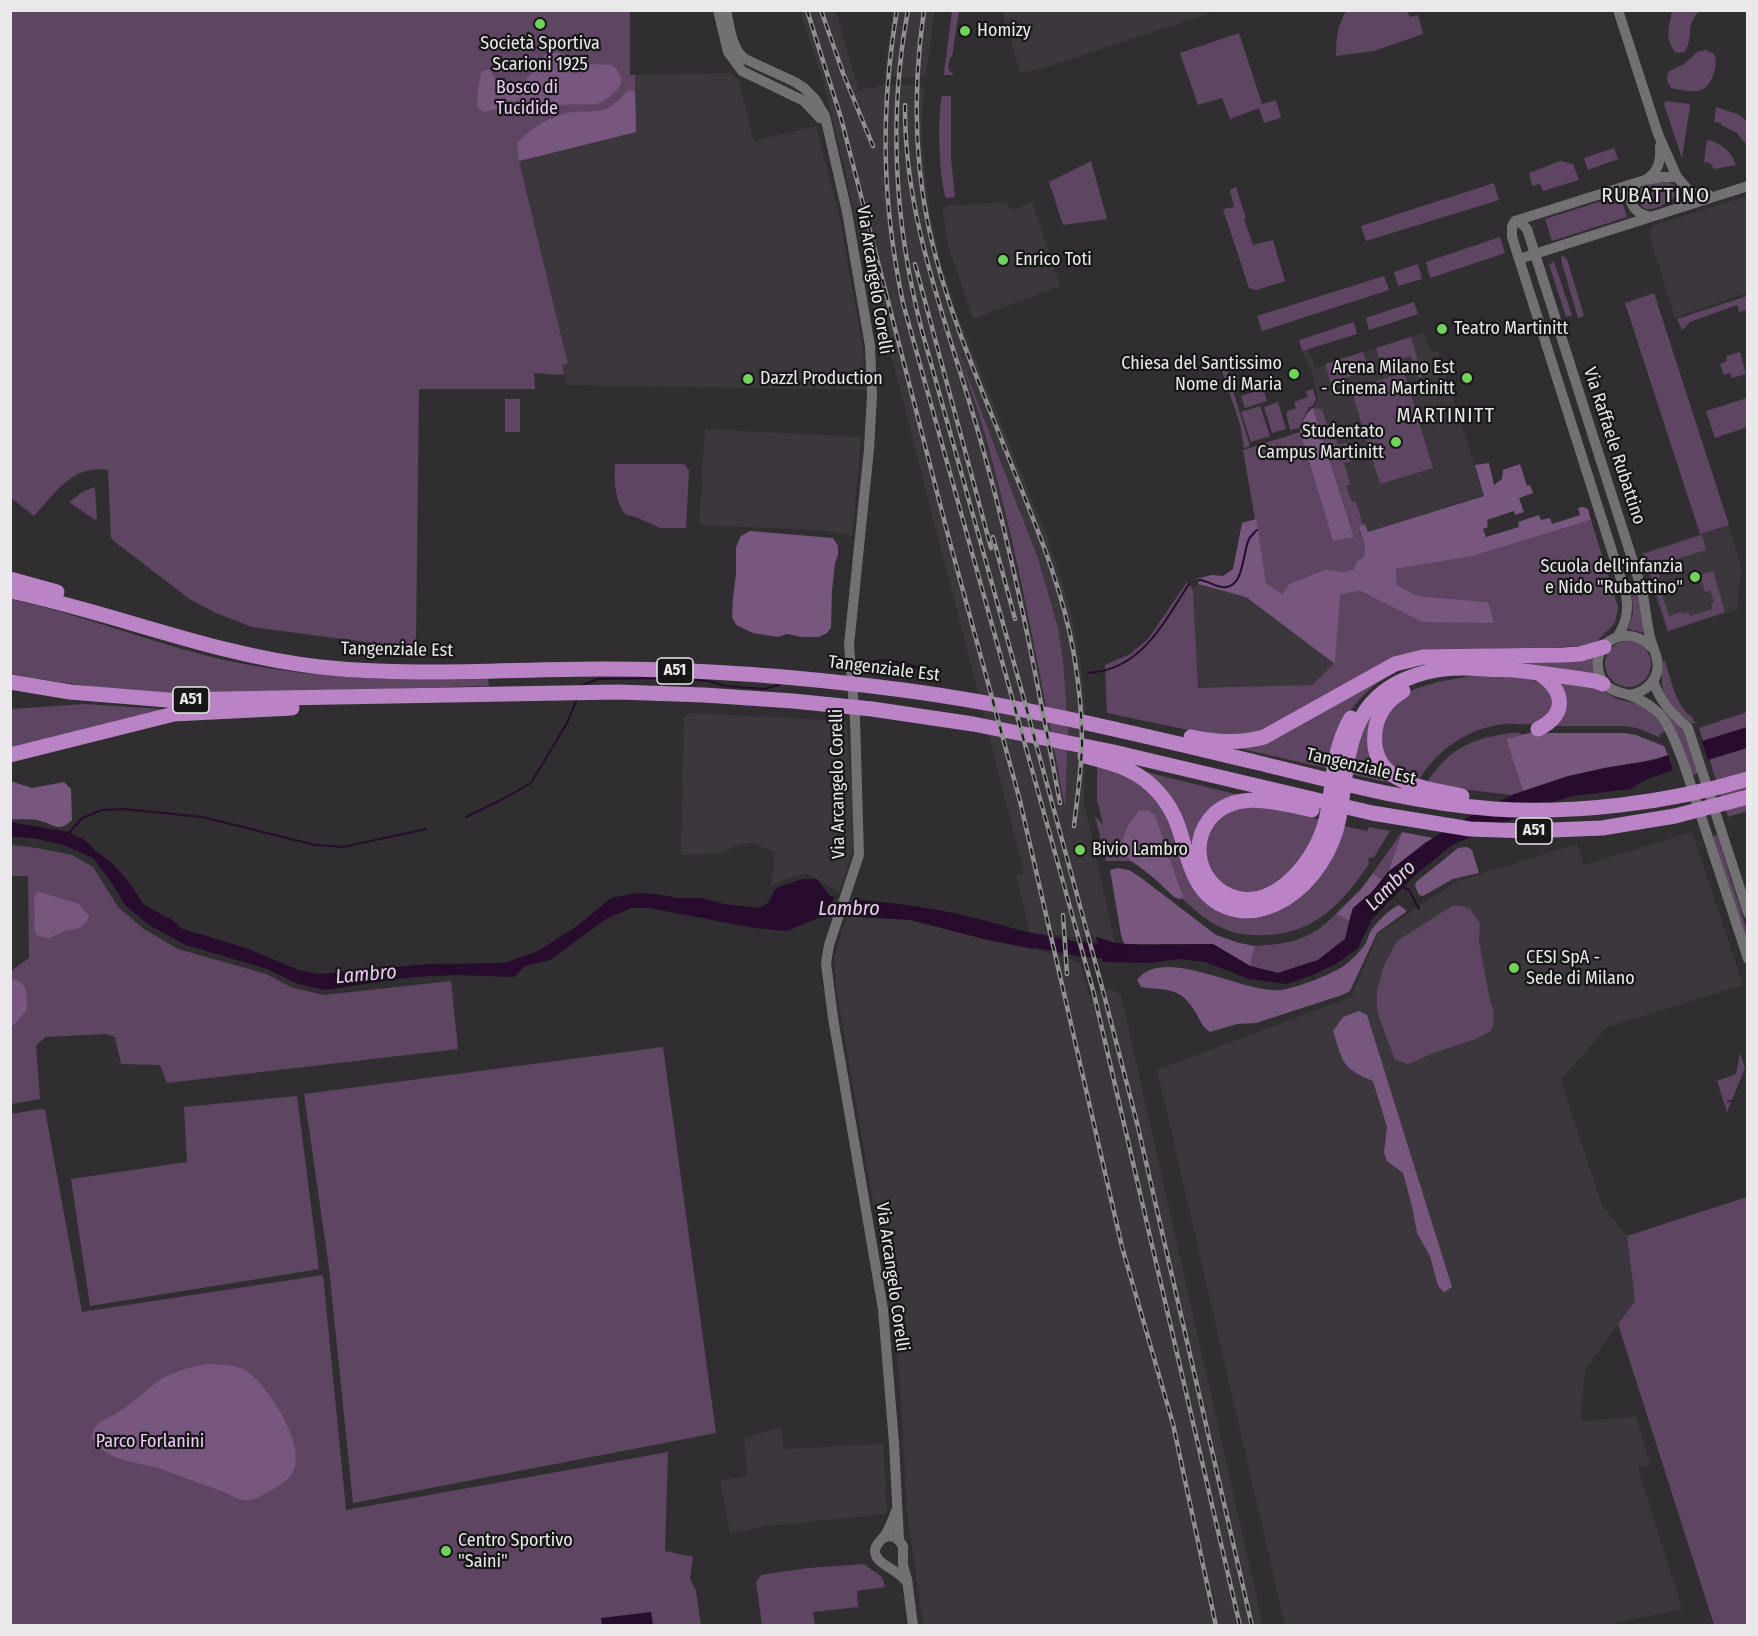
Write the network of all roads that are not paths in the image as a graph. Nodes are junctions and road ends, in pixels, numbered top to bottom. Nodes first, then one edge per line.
1 (718, 10) edge
2 (726, 10) edge
3 (1618, 10) edge
4 (783, 76) junction
5 (770, 85) junction
6 (784, 91) junction
7 (828, 131) junction
8 (1658, 134) junction
9 (1641, 181) junction
10 (1680, 181) junction
11 (1748, 186) edge
12 (1718, 195) junction
13 (1666, 212) junction
14 (1648, 216) junction
15 (1515, 221) junction
16 (1535, 254) junction
17 (1519, 259) junction
18 (10, 579) edge
19 (10, 591) edge
20 (100, 610) junction
21 (1618, 636) junction
22 (1604, 647) junction
23 (1653, 649) junction
24 (1458, 657) junction
25 (1486, 669) junction
26 (1538, 673) junction
27 (1653, 681) junction
28 (10, 682) edge
29 (1604, 684) junction
30 (1628, 695) junction
31 (266, 704) junction
32 (973, 724) junction
33 (1115, 729) junction
34 (1538, 729) dead end
35 (10, 755) edge
36 (1748, 779) edge
37 (1748, 797) edge
38 (1490, 808) junction
39 (1439, 825) junction
40 (1257, 904) junction
41 (1748, 913) edge
42 (1748, 959) edge
43 (897, 1505) junction
44 (883, 1538) junction
45 (899, 1540) junction
46 (902, 1557) junction
47 (885, 1564) junction
48 (907, 1583) junction
49 (913, 1626) edge

1 - 5 street
2 - 4 street
3 - 8 street
4 - 5 street
4 - 6 street
4 - 7 street
5 - 6 street
6 - 7 street
7 - 43 street, Via Arcangelo Corelli
8 - 9 street
8 - 10 street
9 - 10 street
9 - 14 street
9 - 15 street
10 - 12 street
10 - 13 street
11 - 12 street
12 - 13 street
13 - 14 street
14 - 16 street
15 - 16 street, Via Raffaele Rubattino
15 - 17 street, Via Raffaele Rubattino
16 - 17 street
16 - 23 street, Via Raffaele Rubattino
17 - 21 street, Via Raffaele Rubattino
18 - 20 highway
19 - 20 highway, Tangenziale Est / A51
20 - 33 highway, Tangenziale Est / A51
21 - 22 street
21 - 23 street
22 - 24 highway
22 - 29 street
23 - 27 street, Via Raffaele Rubattino
24 - 33 highway
24 - 40 highway
25 - 26 highway
25 - 38 highway
25 - 40 highway
26 - 29 highway
26 - 34 highway
27 - 30 street
27 - 41 street, Via Raffaele Rubattino
28 - 31 highway, A51
29 - 30 street
30 - 42 street
31 - 32 highway, A51
31 - 35 highway
32 - 39 highway, A51
32 - 40 highway
33 - 38 highway, Tangenziale Est / A51
36 - 38 highway, Tangenziale Est / A51
37 - 39 highway, A51
39 - 40 highway
43 - 44 street, Via Arcangelo Corelli
43 - 45 street, Via Arcangelo Corelli
44 - 45 street
44 - 47 street
45 - 46 street
46 - 47 street
46 - 48 street
47 - 48 street
48 - 49 street

